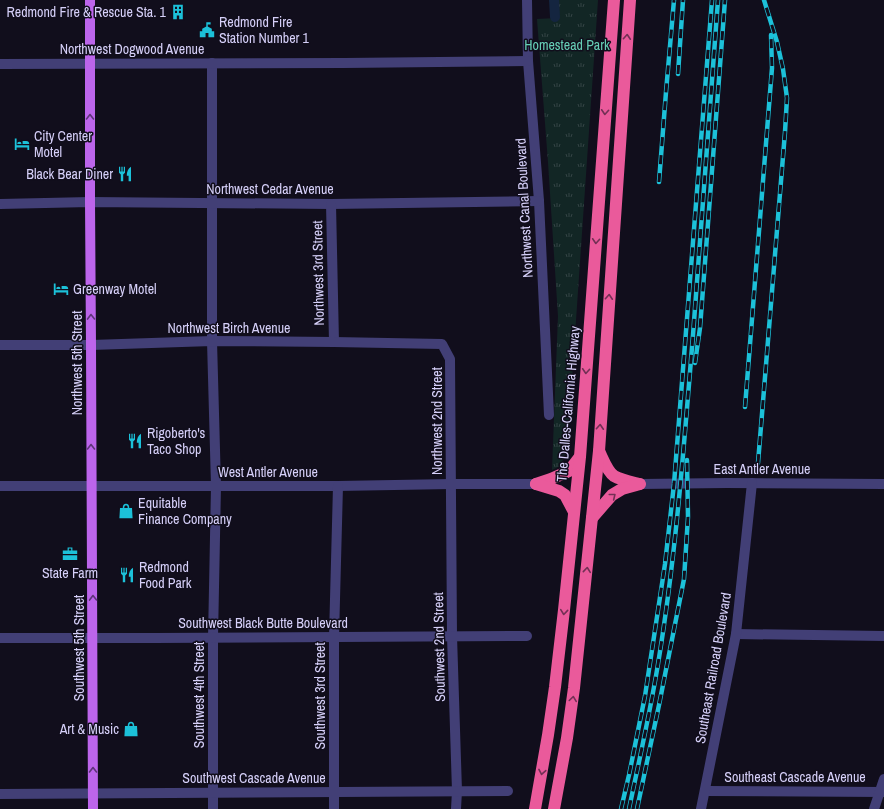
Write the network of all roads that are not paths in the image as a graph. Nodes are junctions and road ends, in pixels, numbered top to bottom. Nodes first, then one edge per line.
1 (90, 0) edge
2 (527, 0) edge
3 (614, 0) edge
4 (630, 0) edge
5 (528, 61) junction
6 (212, 63) junction
7 (0, 64) edge
8 (90, 64) junction
9 (539, 201) junction
10 (90, 202) junction
11 (212, 203) junction
12 (0, 204) edge
13 (331, 204) junction
14 (212, 341) junction
15 (334, 342) junction
16 (0, 345) edge
17 (91, 345) junction
18 (450, 359) joint
19 (549, 415) dead end
20 (599, 451) junction
21 (580, 457) junction
22 (752, 483) junction
23 (451, 484) junction
24 (536, 484) junction
25 (640, 484) junction
26 (884, 484) edge
27 (0, 486) edge
28 (92, 486) junction
29 (216, 486) junction
30 (338, 486) junction
31 (574, 512) junction
32 (592, 518) junction
33 (736, 634) junction
34 (452, 636) junction
35 (527, 636) dead end
36 (884, 636) edge
37 (93, 637) junction
38 (334, 637) junction
39 (0, 638) edge
40 (213, 638) junction
41 (884, 779) edge
42 (456, 791) junction
43 (508, 791) dead end
44 (705, 791) junction
45 (334, 792) junction
46 (882, 792) edge
47 (93, 793) junction
48 (213, 793) junction
49 (0, 794) edge
50 (93, 809) edge
51 (213, 809) edge
52 (334, 809) edge
53 (456, 809) edge
54 (535, 809) edge
55 (554, 809) edge
56 (701, 809) edge
57 (874, 809) edge

1 - 8 main road, Northwest 5th Street
2 - 5 street, Northwest Canal Boulevard
3 -> 21 highway, The Dalles-California Highway
20 -> 4 highway
5 - 6 street, Northwest Dogwood Avenue
5 - 9 street, Northwest Canal Boulevard
6 - 8 street, Northwest Dogwood Avenue
6 - 11 street, Southwest 4th Street
7 - 8 street, Northwest Dogwood Avenue
10 -> 8 main road, Northwest 5th Street
9 - 13 street, Northwest Cedar Avenue
9 - 19 street, Northwest Canal Boulevard
10 - 11 street, Northwest Cedar Avenue
10 - 12 street, Northwest Cedar Avenue
17 -> 10 main road, Northwest 5th Street
11 - 13 street, Northwest Cedar Avenue
11 - 14 street, Southwest 4th Street
13 - 15 street, Northwest 3rd Street
14 - 15 street, Northwest Birch Avenue
14 - 17 street, Northwest Birch Avenue
14 - 29 street, Southwest 4th Street
15 - 18 street, Northwest Birch Avenue
16 - 17 street, Northwest Birch Avenue
28 -> 17 main road, Northwest 5th Street
18 - 23 street, Northwest 2nd Street
20 - 25 highway
20 - 32 highway
21 - 24 highway
21 - 31 highway, The Dalles-California Highway
22 - 25 street, East Antler Avenue
22 - 26 street, East Antler Avenue
22 - 33 street, Southeast Railroad Boulevard
23 - 24 street, West Antler Avenue
23 - 30 street, West Antler Avenue
23 - 34 street, Southwest 2nd Street
24 - 31 highway
32 -> 25 highway
27 - 28 street, West Antler Avenue
28 - 29 street, West Antler Avenue
37 -> 28 main road, Southwest 5th Street
29 - 30 street, West Antler Avenue
29 - 40 street, Southwest 4th Street
30 - 38 street, Southwest 3rd Street
31 -> 54 highway, The Dalles-California Highway
55 -> 32 highway
33 - 36 street
33 - 44 street, Southeast Railroad Boulevard
34 - 35 street, Southwest Black Butte Boulevard
34 - 38 street, Southwest Black Butte Boulevard
34 - 42 street, Southwest 2nd Street
37 - 39 street, Southwest Black Butte Boulevard
37 - 40 street, Southwest Black Butte Boulevard
47 -> 37 main road, Southwest 5th Street
38 - 40 street, Southwest Black Butte Boulevard
38 - 45 street, Southwest 3rd Street
40 - 48 street, Southwest 4th Street
41 - 46 street
42 - 43 street, Southwest Cascade Avenue
42 - 45 street, Southwest Cascade Avenue
42 - 53 street, Southwest 2nd Street
44 - 46 street, Southeast Cascade Avenue
44 - 56 street, Southeast Railroad Boulevard
45 - 48 street, Southwest Cascade Avenue
45 - 52 street, Southwest 3rd Street
46 - 57 street
47 - 48 street, Southwest Cascade Avenue
47 - 49 street, Southwest Cascade Avenue
47 - 50 main road, Southwest 5th Street
48 - 51 street, Southwest 4th Street

